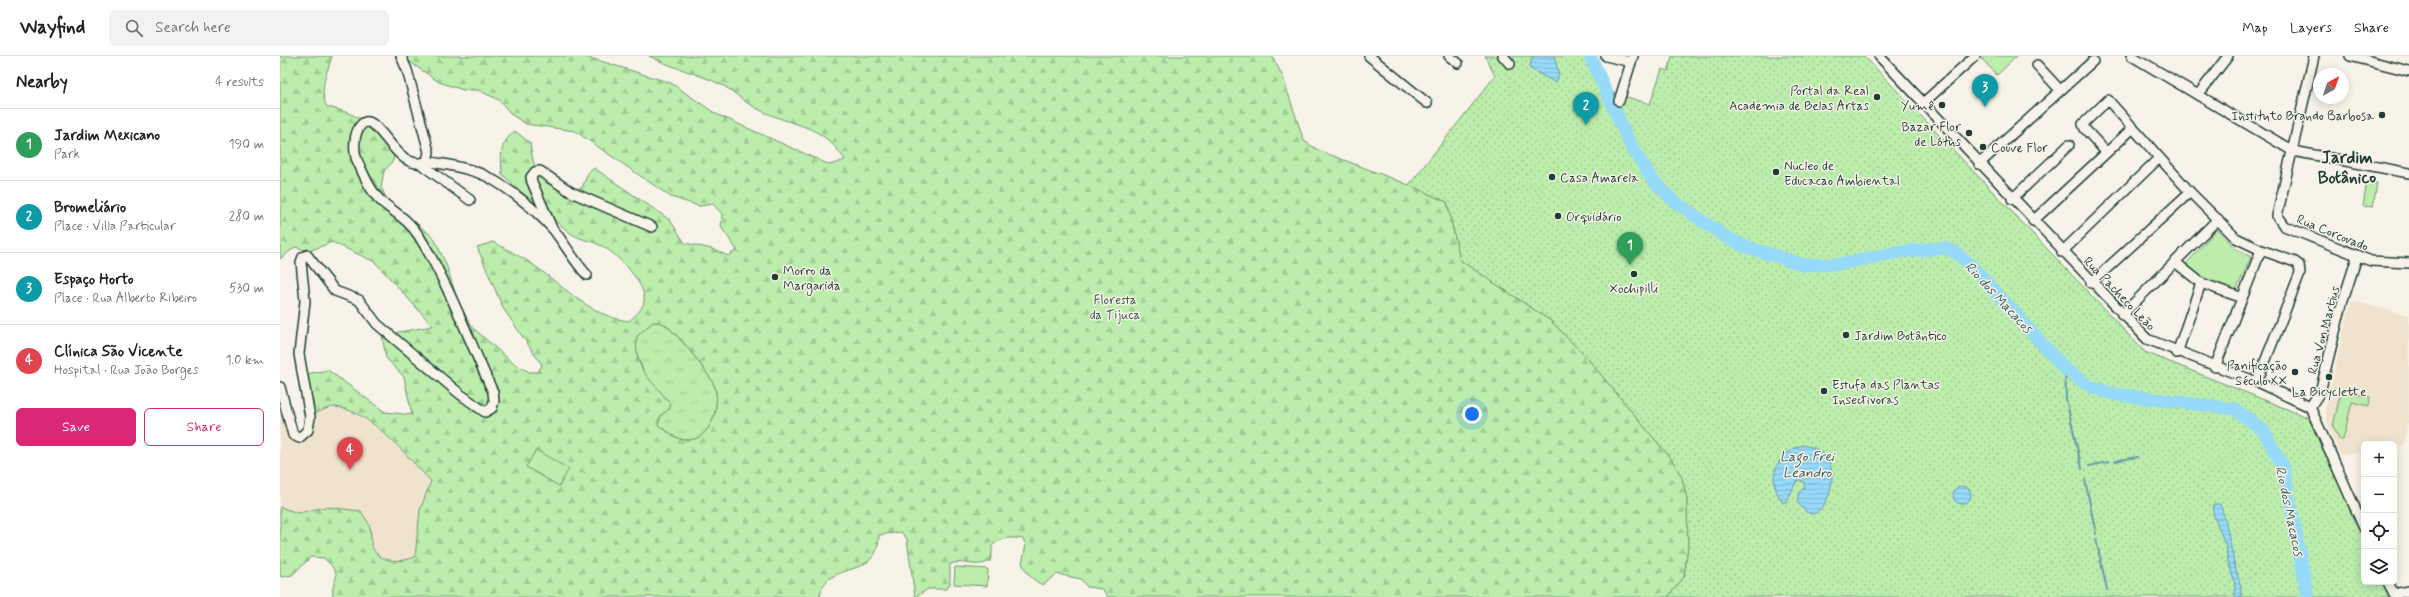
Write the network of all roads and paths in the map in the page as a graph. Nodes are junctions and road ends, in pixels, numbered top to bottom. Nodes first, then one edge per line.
1 (401, 56) edge
2 (1449, 56) edge
3 (1503, 56) edge
4 (1606, 56) edge
5 (1880, 56) edge
6 (1975, 56) edge
7 (2132, 56) edge
8 (2228, 56) edge
9 (2314, 56) edge
10 (2350, 56) edge
11 (1375, 58) edge
12 (1632, 59) edge
13 (2093, 61) dead end
14 (1458, 63) dead end
15 (1510, 64) dead end
16 (2037, 65) dead end
17 (2409, 70) edge
18 (2060, 90) junction
19 (2198, 95) junction
20 (1619, 101) dead end
21 (1427, 103) dead end
22 (1922, 104) junction
23 (2133, 128) junction
24 (2069, 145) dead end
25 (2293, 151) junction
26 (2106, 152) junction
27 (2159, 158) junction
28 (424, 163) junction
29 (1979, 164) junction
30 (2409, 173) edge
31 (2190, 192) junction
32 (2012, 199) junction
33 (470, 200) dead end
34 (2218, 219) junction
35 (2033, 221) junction
36 (652, 227) dead end
37 (553, 229) junction
38 (2261, 250) junction
39 (2062, 252) junction
40 (2357, 257) junction
41 (2175, 262) junction
42 (2409, 263) edge
43 (587, 275) dead end
44 (2091, 282) junction
45 (2201, 283) junction
46 (2240, 298) junction
47 (2122, 315) junction
48 (2177, 353) junction
49 (2215, 367) junction
50 (2257, 382) junction
51 (280, 387) edge
52 (2310, 407) junction
53 (2361, 521) edge
54 (2389, 585) edge
55 (2409, 591) edge
56 (2394, 596) edge

1 - 28 street
2 - 14 street
3 - 15 street
4 - 12 street
5 - 22 street, Rua Pacheco Leão
6 - 22 street
7 - 19 street
8 - 19 street
9 - 25 street
10 - 17 street
11 - 21 street
12 - 20 street
13 - 18 street
16 - 18 street
18 - 29 street
19 - 25 street
22 - 29 street, Rua Pacheco Leão
23 - 26 street
23 - 26 street
23 - 27 street
24 - 32 street
25 - 30 street
25 - 40 street, Rua Corcovado
26 - 35 street
27 - 31 street
27 - 39 street
28 - 33 street
28 - 37 street
28 - 51 street
29 - 32 street, Rua Pacheco Leão
31 - 34 street
31 - 44 street
32 - 35 street, Rua Pacheco Leão
34 - 38 street
34 - 41 street
35 - 39 street, Rua Pacheco Leão
36 - 37 street
37 - 43 street
38 - 46 street
38 - 50 street
39 - 44 street, Rua Pacheco Leão
40 - 42 street, Rua Corcovado
40 - 52 street, Rua Von Martius
41 - 45 street
41 - 47 street
44 - 47 street, Rua Pacheco Leão
45 - 46 street
45 - 48 street
46 - 49 street
47 - 48 street, Rua Pacheco Leão
48 - 49 street, Rua Pacheco Leão
49 - 50 street, Rua Pacheco Leão
50 - 52 street, Rua Pacheco Leão
52 - 53 street
54 - 56 street
55 - 56 street

